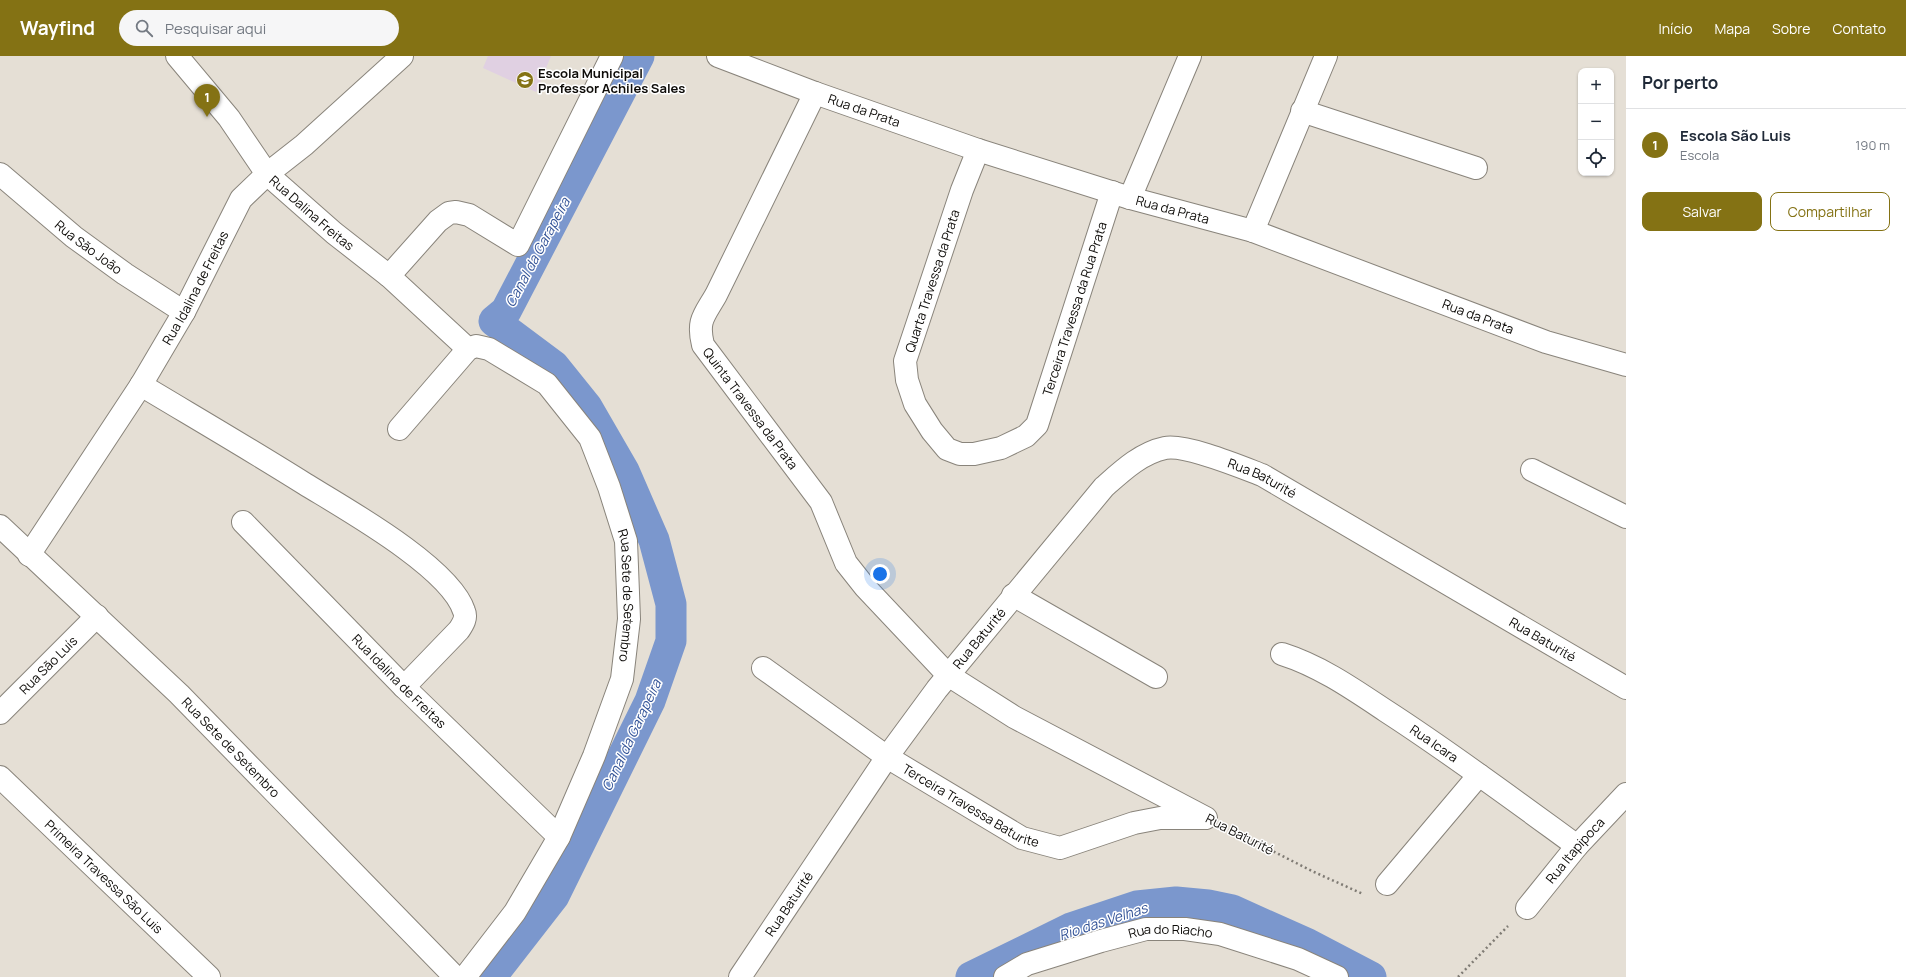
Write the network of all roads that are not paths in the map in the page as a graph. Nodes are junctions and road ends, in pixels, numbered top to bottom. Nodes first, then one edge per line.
1 (177, 56) edge
2 (402, 56) edge
3 (612, 56) edge
4 (718, 56) edge
5 (1190, 56) edge
6 (1326, 56) edge
7 (815, 93) junction
8 (1302, 111) junction
9 (978, 150) junction
10 (1476, 168) dead end
11 (0, 174) edge
12 (267, 174) junction
13 (1121, 195) junction
14 (1253, 231) junction
15 (389, 276) junction
16 (184, 312) junction
17 (467, 350) junction
18 (1626, 365) edge
19 (141, 385) junction
20 (1037, 425) joint
21 (399, 429) dead end
22 (1532, 470) dead end
23 (1626, 517) edge
24 (244, 522) dead end
25 (0, 526) edge
26 (29, 555) junction
27 (1012, 596) junction
28 (97, 616) junction
29 (1282, 654) dead end
30 (763, 668) dead end
31 (948, 675) junction
32 (1156, 677) dead end
33 (404, 687) junction
34 (1626, 688) edge
35 (0, 713) edge
36 (887, 757) junction
37 (1479, 775) junction
38 (0, 777) edge
39 (1626, 794) edge
40 (1206, 818) joint
41 (559, 837) junction
42 (1578, 846) junction
43 (1387, 884) road end
44 (1527, 908) road end
45 (209, 977) edge
46 (454, 977) edge
47 (465, 977) edge
48 (740, 977) edge
49 (1005, 977) edge
50 (1337, 977) edge

1 - 12 street, Rua Dalina Freitas
2 - 12 street, Rua Idalina de Freitas
3 - 15 street
4 - 7 street, Rua da Prata
5 - 13 street, Terceira Travessa da Rua Prata
6 - 8 street
7 - 9 street, Rua da Prata
7 - 31 street, Quinta Travessa da Prata
8 - 10 street
8 - 14 street
9 - 13 street, Rua da Prata
9 - 20 street, Quarta Travessa da Prata
11 - 16 street, Rua São João
12 - 15 street, Rua Dalina Freitas
12 - 16 street, Rua Idalina de Freitas
13 - 14 street, Rua da Prata
13 - 20 street, Terceira Travessa da Rua Prata
14 - 18 street, Rua da Prata
15 - 17 street, Rua Dalina Freitas
16 - 19 street, Rua Idalina de Freitas
17 - 21 street
17 - 41 street, Rua Sete de Setembro
19 - 26 street, Rua Idalina de Freitas
19 - 33 street
22 - 23 street
24 - 33 street, Rua Idalina de Freitas
25 - 26 street, Rua Sete de Setembro
26 - 28 street, Rua Sete de Setembro
27 - 31 street, Rua Baturité
27 - 32 street
27 - 34 street, Rua Baturité
28 - 35 street, Rua São Luís
28 - 46 street, Rua Sete de Setembro
29 - 37 street, Rua Icara
30 - 36 street, Terceira Travessa Baturite
31 - 36 street, Rua Baturité
31 - 40 street, Rua Baturité
33 - 41 street, Rua Idalina de Freitas
36 - 40 street, Terceira Travessa Baturite
36 - 48 street, Rua Baturité
37 - 42 street, Rua Icara
37 - 43 street
38 - 45 street, Primeira Travessa São Luis
39 - 42 street, Rua Itapipoca
41 - 47 street, Rua Sete de Setembro
42 - 44 street, Rua Itapipoca
49 - 50 street, Rua do Riacho

